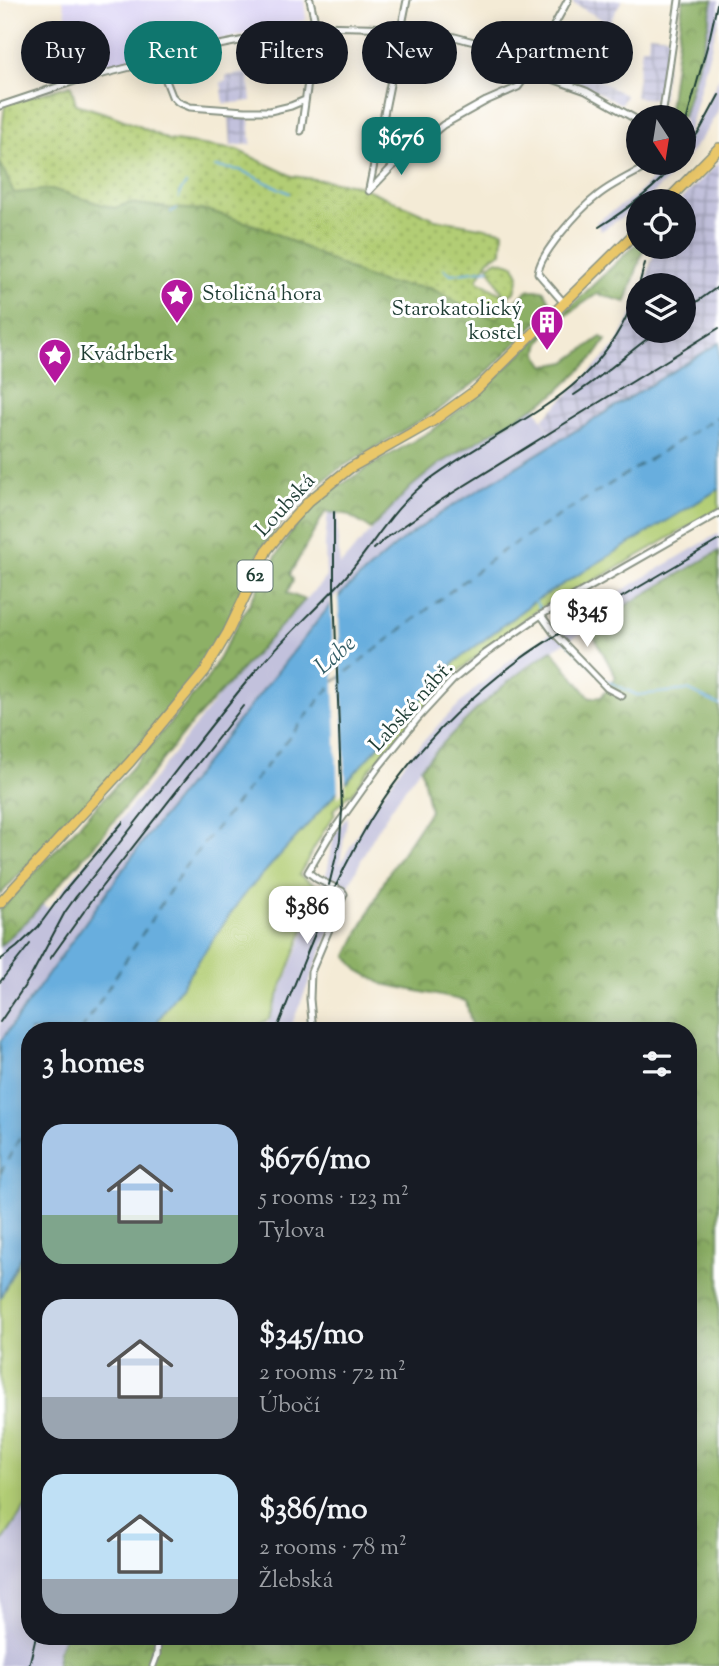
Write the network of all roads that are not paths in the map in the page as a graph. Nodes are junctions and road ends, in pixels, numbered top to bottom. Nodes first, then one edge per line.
1 (310, 0) edge
2 (407, 0) edge
3 (568, 0) edge
4 (679, 0) edge
5 (315, 21) edge
6 (402, 21) edge
7 (557, 21) edge
8 (124, 68) edge
9 (167, 84) edge
10 (307, 84) edge
11 (390, 84) edge
12 (520, 84) edge
13 (566, 84) edge
14 (305, 100) junction
15 (664, 105) edge
16 (0, 106) edge
17 (626, 114) edge
18 (301, 131) dead end
19 (719, 148) edge
20 (633, 175) edge
21 (679, 189) edge
22 (626, 242) edge
23 (564, 303) junction
24 (719, 513) edge
25 (541, 615) junction
26 (622, 696) dead end
27 (0, 903) edge
28 (312, 1022) edge
29 (158, 1645) edge
30 (153, 1666) edge

1 - 5 street
2 - 6 street
3 - 7 street
4 - 15 street
8 - 16 street
9 - 14 street
10 - 14 street
11 - 12 street
13 - 17 street
14 - 18 street
19 - 21 main road
20 - 23 street
22 - 23 main road, Loubská / 62
23 - 27 main road, Loubská / 62
24 - 25 street, Labské nábř.
25 - 26 street
25 - 28 street, Labské nábř.
29 - 30 street

